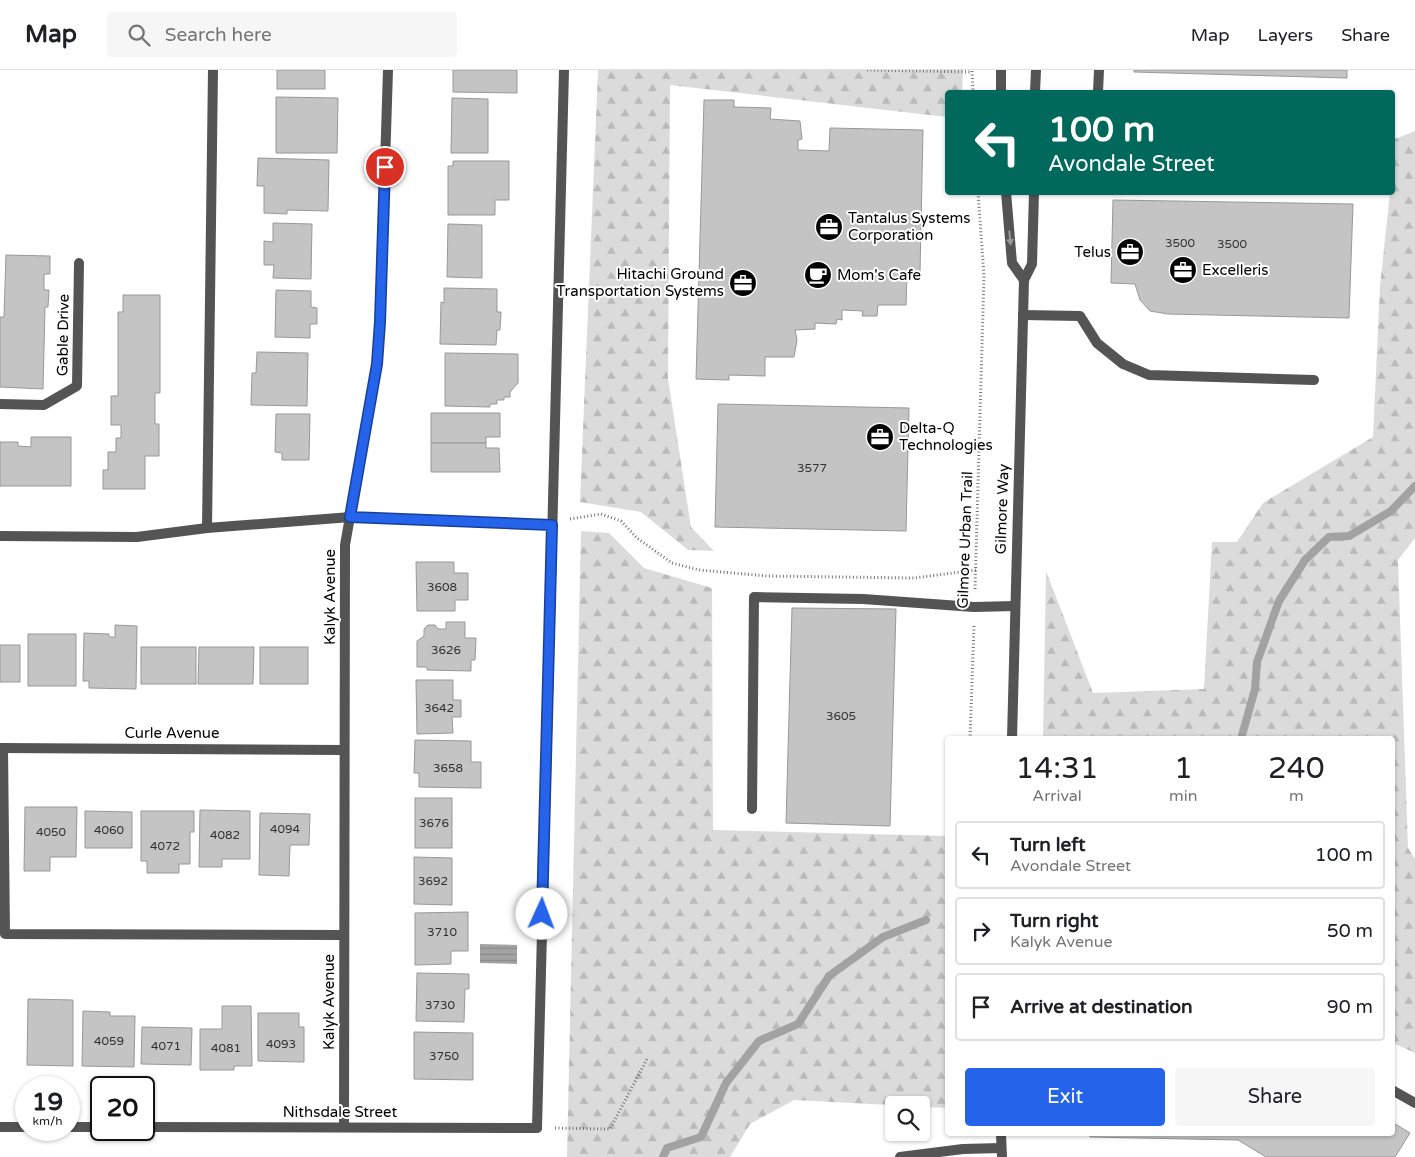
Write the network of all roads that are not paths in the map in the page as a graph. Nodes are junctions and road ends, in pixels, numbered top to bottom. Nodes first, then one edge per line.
1 (213, 70) edge
2 (388, 70) edge
3 (564, 70) edge
4 (1001, 70) edge
5 (1036, 70) edge
6 (1099, 70) edge
7 (1001, 90) edge
8 (1035, 90) edge
9 (1098, 90) edge
10 (1006, 195) edge
11 (1034, 195) edge
12 (79, 263) dead end
13 (1024, 280) junction
14 (1023, 315) junction
15 (1314, 380) dead end
16 (0, 404) edge
17 (350, 517) junction
18 (552, 525) junction
19 (207, 528) junction
20 (0, 536) edge
21 (1015, 606) junction
22 (1012, 736) edge
23 (1, 748) edge
24 (344, 750) junction
25 (752, 808) dead end
26 (344, 935) junction
27 (1395, 1092) edge
28 (1415, 1104) edge
29 (0, 1127) edge
30 (15, 1127) edge
31 (155, 1127) edge
32 (344, 1127) junction
33 (1001, 1136) edge
34 (1002, 1153) edge
35 (900, 1157) edge

1 - 19 street
2 - 17 street, Kalyk Avenue
3 - 18 street
4 - 7 street
5 - 8 street
6 - 9 street
10 -> 13 street
11 - 13 street, Gilmore Way
12 - 16 street, Gable Drive
13 - 14 street, Gilmore Way
14 - 15 street
14 - 21 street, Gilmore Way
17 - 18 street
17 - 19 street
17 - 24 street, Kalyk Avenue
18 - 32 street, Nithsdale Street
19 - 20 street
21 - 22 street, Gilmore Way
21 - 25 street
23 - 24 street, Curle Avenue
23 - 26 street
24 - 26 street, Kalyk Avenue
26 - 32 street, Kalyk Avenue
27 - 28 street
29 - 30 street
31 - 32 street, Nithsdale Street
33 - 34 street
34 - 35 street

